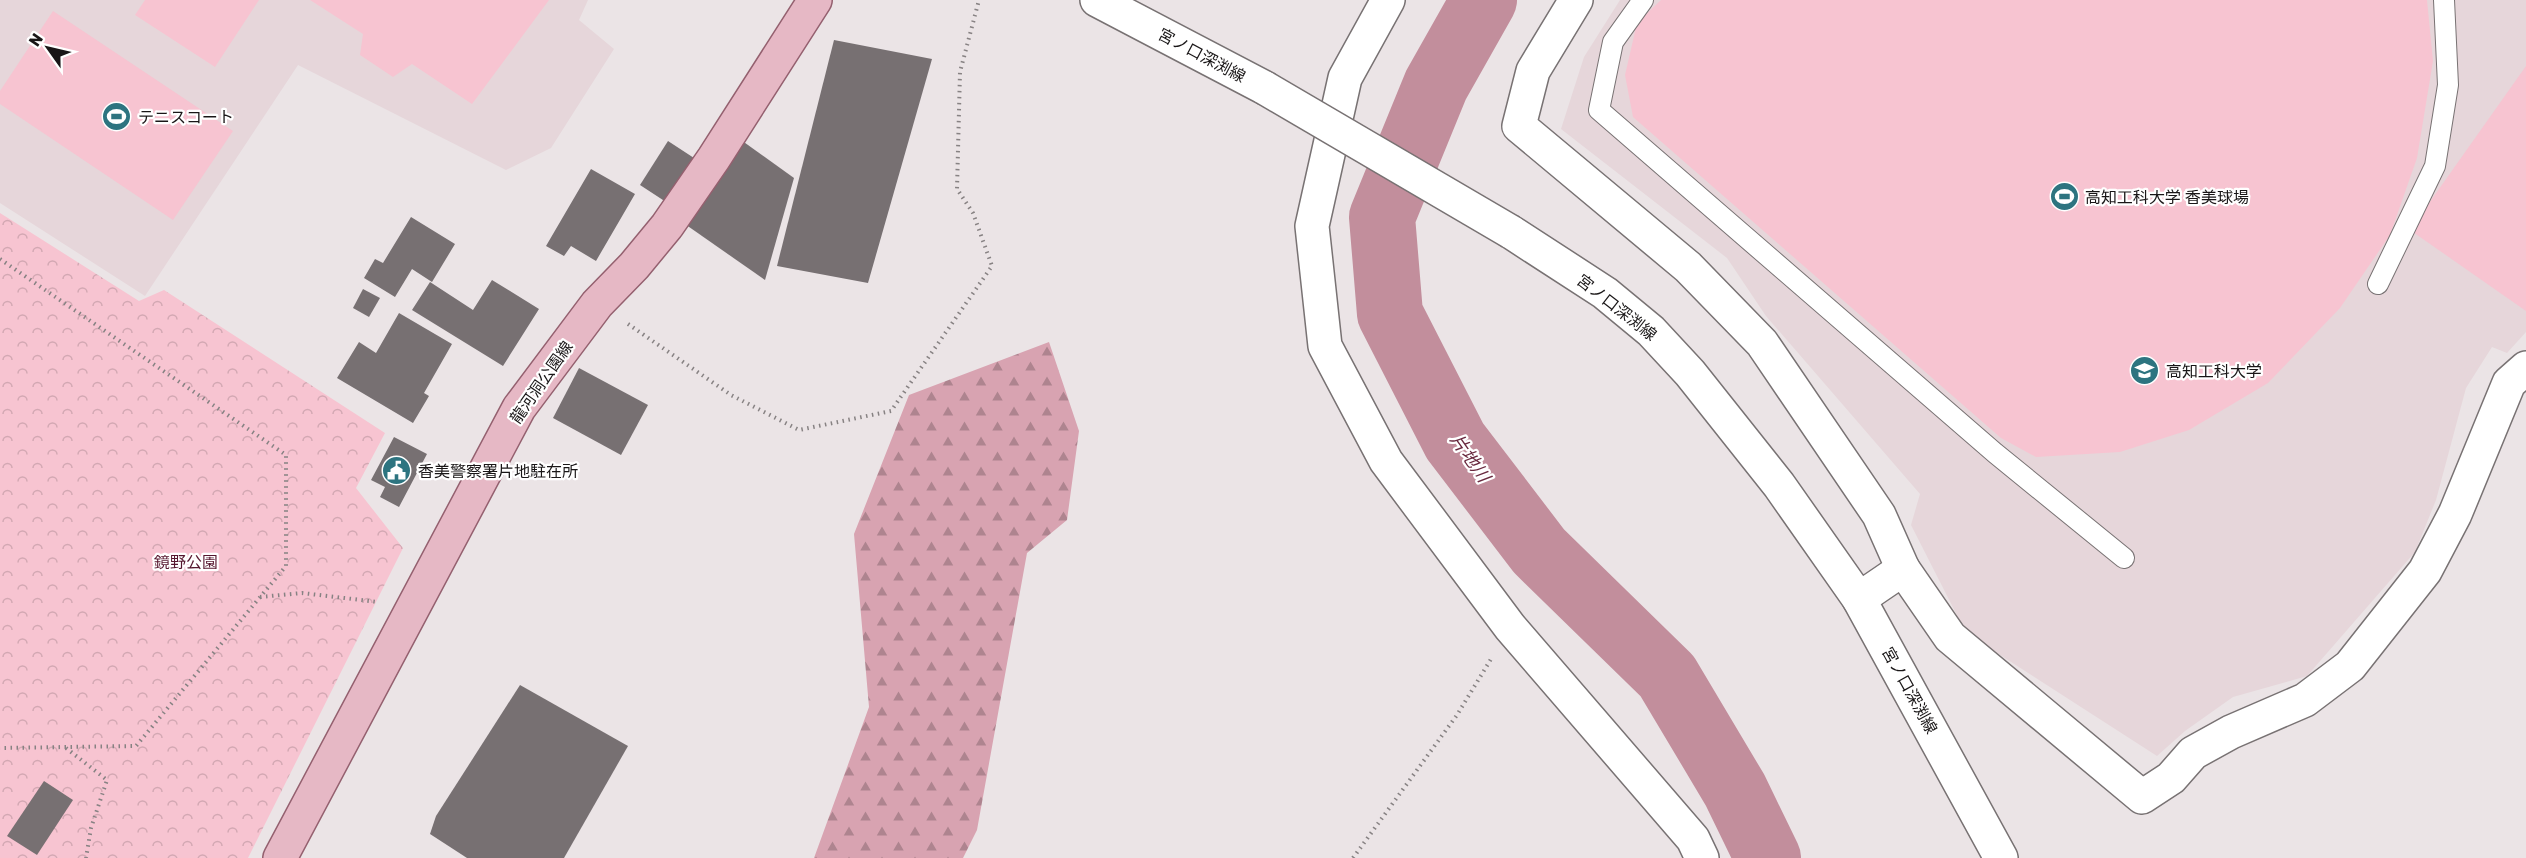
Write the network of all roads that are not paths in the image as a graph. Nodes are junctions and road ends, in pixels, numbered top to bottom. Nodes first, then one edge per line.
1 (815, 0) edge
2 (1097, 0) edge
3 (1388, 0) edge
4 (1576, 0) edge
5 (1643, 0) edge
6 (2444, 0) edge
7 (2378, 284) dead end
8 (2526, 368) edge
9 (2124, 558) dead end
10 (1903, 569) junction
11 (1859, 599) junction
12 (280, 858) edge
13 (1702, 858) edge
14 (2001, 858) edge

1 - 12 main road, 龍河洞公園線
2 - 11 street, 宮ノ口深渕線, bridge
3 - 13 street
4 - 10 street
5 - 9 lane
6 - 7 lane
8 - 10 street
10 - 11 street
11 - 14 street, 宮ノ口深渕線

